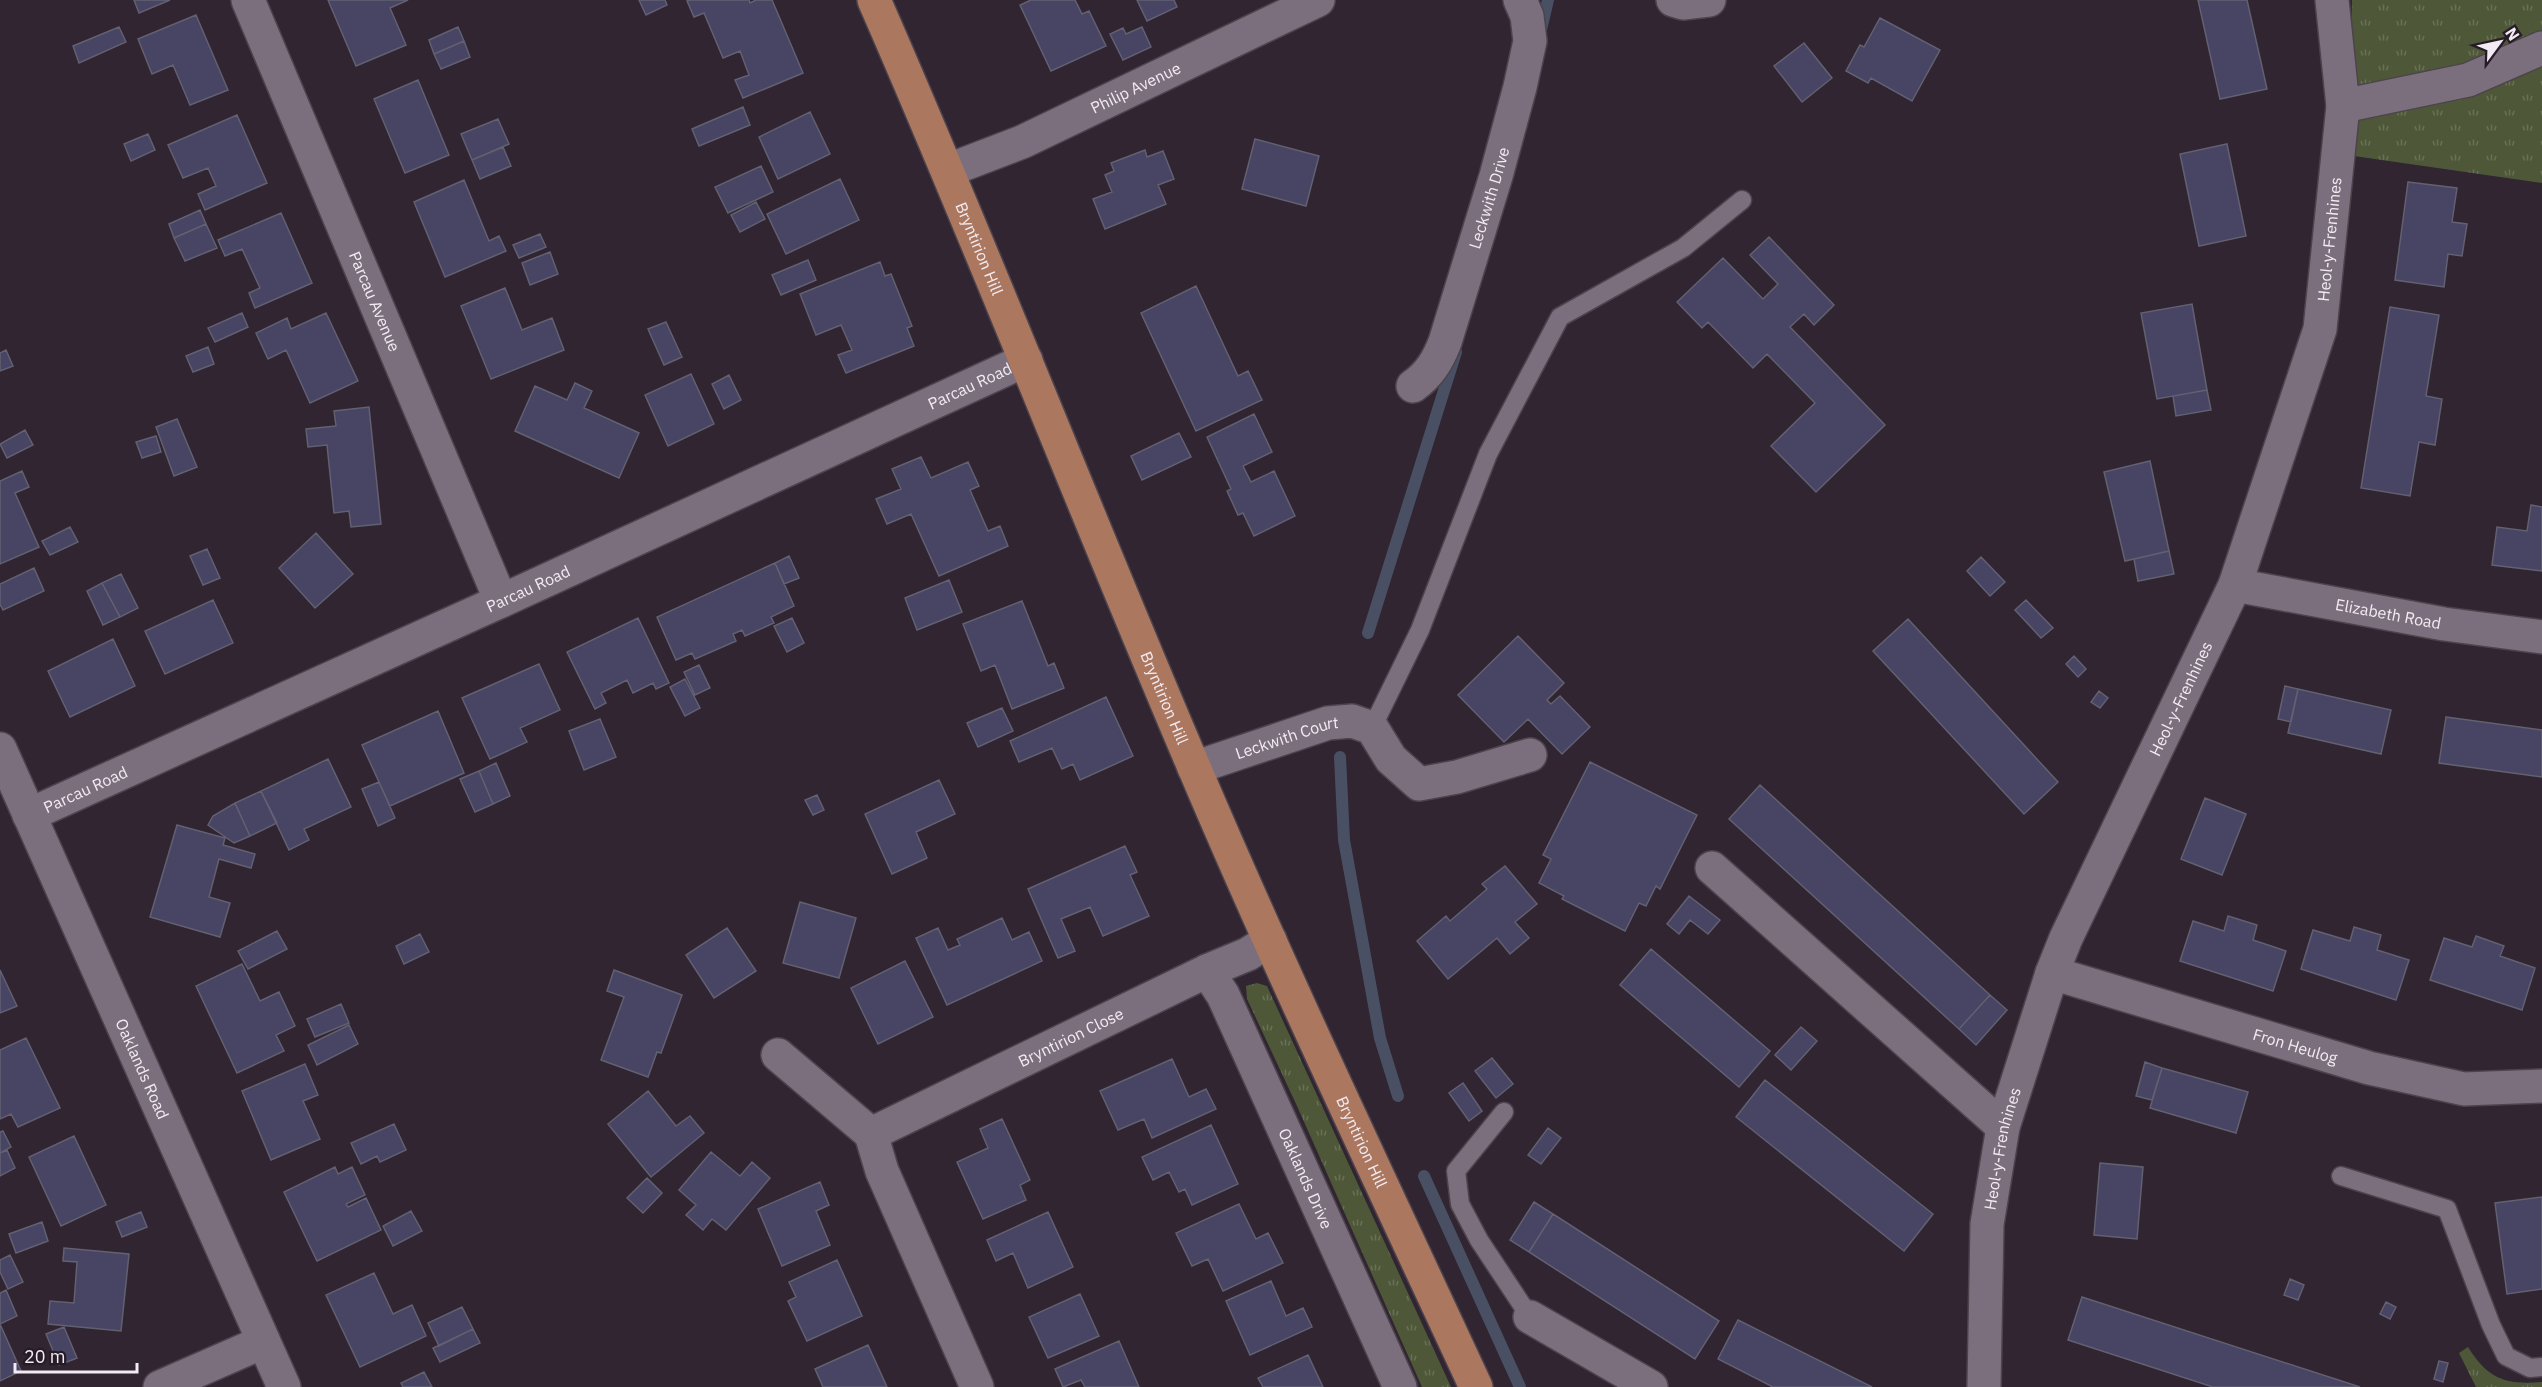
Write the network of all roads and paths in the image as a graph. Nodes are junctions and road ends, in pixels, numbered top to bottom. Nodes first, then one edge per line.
1 (248, 0) edge
2 (874, 0) edge
3 (1318, 0) edge
4 (1520, 0) edge
5 (1673, 0) edge
6 (1709, 0) edge
7 (2332, 0) edge
8 (2542, 48) edge
9 (2343, 106) junction
10 (949, 170) junction
11 (1742, 200) dead end
12 (1026, 360) junction
13 (1413, 386) dead end
14 (2235, 585) junction
15 (501, 601) junction
16 (2542, 637) edge
17 (1372, 728) junction
18 (0, 749) edge
19 (1530, 755) dead end
20 (1194, 768) junction
21 (29, 814) junction
22 (1712, 868) dead end
23 (1269, 940) junction
24 (1207, 971) junction
25 (2052, 973) junction
26 (778, 1055) dead end
27 (2542, 1086) edge
28 (1504, 1112) dead end
29 (2003, 1127) junction
30 (872, 1134) junction
31 (2341, 1176) dead end
32 (1530, 1317) joint
33 (263, 1342) junction
34 (2542, 1367) edge
35 (160, 1387) edge
36 (284, 1387) edge
37 (977, 1387) edge
38 (1400, 1387) edge
39 (1476, 1387) edge
40 (1651, 1387) edge
41 (1984, 1387) edge

1 - 15 street, Parcau Avenue
2 - 10 main road, Bryntirion Hill
3 - 10 street, Philip Avenue
4 - 13 street, Leckwith Drive
5 - 6 street
7 - 9 street, Heol-y-Frenhines
8 - 9 street
9 - 14 street, Heol-y-Frenhines
10 - 12 main road, Bryntirion Hill
11 - 17 lane
12 - 15 street, Parcau Road
12 - 20 main road, Bryntirion Hill
14 - 16 street, Elizabeth Road
14 - 25 street, Heol-y-Frenhines
15 - 21 street, Parcau Road
17 - 19 street
17 - 20 street, Leckwith Court
18 - 21 street, Oaklands Road
20 - 23 main road, Bryntirion Hill
21 - 33 street, Oaklands Road
22 - 29 street
23 - 24 street, Bryntirion Close
23 - 39 main road, Bryntirion Hill
24 - 30 street, Bryntirion Close
24 - 38 street, Oaklands Drive
25 - 27 street, Fron Heulog
25 - 29 street, Heol-y-Frenhines
26 - 30 street
28 - 32 lane
29 - 41 street, Heol-y-Frenhines
30 - 37 street
31 - 34 lane
32 - 40 street
33 - 35 street
33 - 36 street, Oaklands Road

